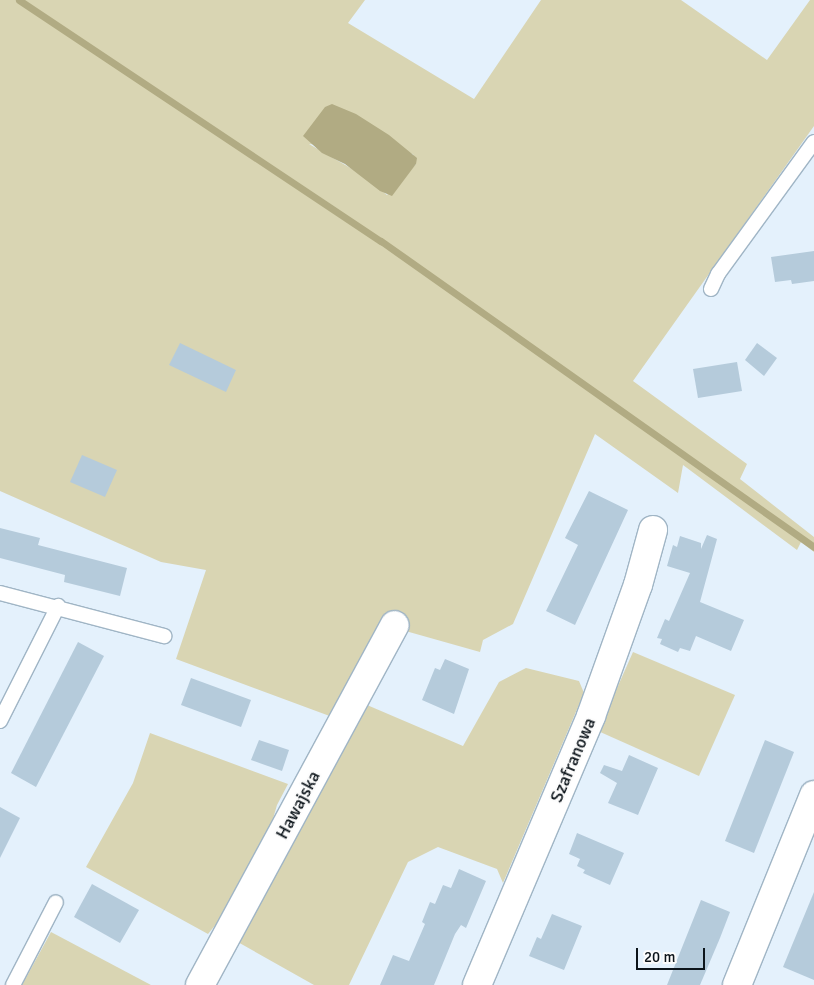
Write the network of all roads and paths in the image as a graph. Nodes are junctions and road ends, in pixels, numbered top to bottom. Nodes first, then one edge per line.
1 (814, 142) edge
2 (711, 289) dead end
3 (653, 530) dead end
4 (0, 593) edge
5 (58, 606) junction
6 (396, 625) dead end
7 (164, 636) dead end
8 (0, 721) edge
9 (814, 795) edge
10 (56, 902) dead end
11 (13, 985) edge
12 (200, 985) edge
13 (477, 985) edge
14 (736, 985) edge

1 - 2 lane
3 - 13 street, Szafranowa
4 - 5 lane
5 - 7 lane
5 - 8 lane
6 - 12 street, Hawajska
9 - 14 street
10 - 11 lane

